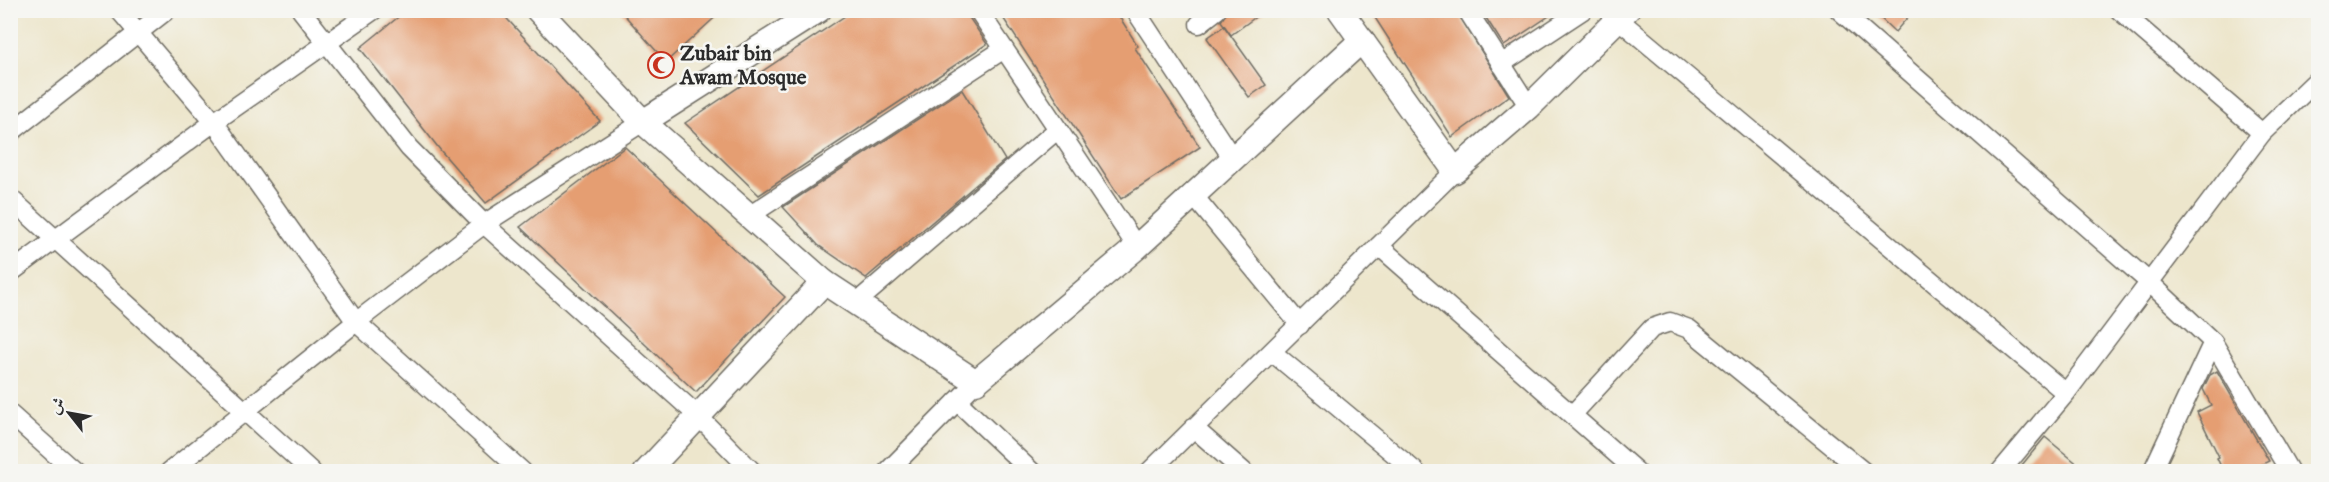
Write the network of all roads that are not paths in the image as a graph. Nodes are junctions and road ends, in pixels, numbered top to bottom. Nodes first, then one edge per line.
1 (119, 10) edge
2 (167, 10) edge
3 (302, 10) edge
4 (374, 10) edge
5 (538, 10) edge
6 (819, 10) edge
7 (978, 10) edge
8 (1135, 10) edge
9 (1218, 10) edge
10 (1340, 10) edge
11 (1467, 10) edge
12 (1583, 10) edge
13 (1839, 10) edge
14 (2118, 10) edge
15 (1622, 15) edge
16 (1199, 24) dead end
17 (138, 33) junction
18 (1362, 40) junction
19 (327, 44) junction
20 (1004, 49) junction
21 (1501, 64) junction
22 (2319, 79) edge
23 (1529, 107) junction
24 (214, 122) junction
25 (643, 122) junction
26 (1058, 129) junction
27 (10, 133) edge
28 (2262, 133) junction
29 (1233, 159) junction
30 (1455, 171) junction
31 (1193, 195) junction
32 (10, 198) edge
33 (749, 216) junction
34 (484, 224) junction
35 (54, 238) junction
36 (1379, 246) junction
37 (1137, 247) junction
38 (10, 273) edge
39 (824, 282) junction
40 (2149, 282) junction
41 (856, 303) junction
42 (356, 321) junction
43 (1300, 325) junction
44 (2213, 342) junction
45 (1272, 352) junction
46 (976, 382) junction
47 (2066, 393) junction
48 (957, 401) junction
49 (244, 411) junction
50 (10, 414) edge
51 (697, 415) junction
52 (1572, 416) junction
53 (1195, 429) junction
54 (75, 471) edge
55 (169, 471) edge
56 (312, 471) edge
57 (522, 471) edge
58 (646, 471) edge
59 (753, 471) edge
60 (887, 471) edge
61 (1032, 471) edge
62 (1149, 471) edge
63 (1244, 471) edge
64 (1416, 471) edge
65 (1637, 471) edge
66 (1864, 471) edge
67 (2000, 471) edge
68 (2152, 471) edge
69 (2290, 471) edge

1 - 17 street
2 - 17 street
3 - 19 street
4 - 19 street
5 - 25 street
6 - 25 street
7 - 20 street
8 - 29 street
9 - 16 street
10 - 18 street
11 - 21 street
12 - 21 street
13 - 40 street
14 - 28 street
15 - 23 street
15 - 47 street
17 - 24 street
17 - 27 street
18 - 29 street
18 - 30 street
19 - 24 street
19 - 34 street
20 - 26 street
20 - 33 street
21 - 23 street
22 - 28 street
23 - 30 street
24 - 35 street
24 - 42 street
25 - 33 street
25 - 34 street
26 - 37 street
26 - 41 street
28 - 40 street
29 - 31 street
30 - 36 street
31 - 37 street
31 - 43 street
32 - 35 street
33 - 39 street
34 - 42 street
34 - 51 street
35 - 38 street
35 - 49 street
36 - 43 street
36 - 52 street
37 - 46 street
39 - 41 street
39 - 51 street
40 - 44 street
40 - 47 street
41 - 46 street
42 - 49 street
42 - 57 street
43 - 45 street
44 - 68 street
44 - 69 street
45 - 53 street
45 - 64 street
46 - 48 street
47 - 67 street
48 - 60 street
48 - 61 street
49 - 55 street
49 - 56 street
50 - 54 street
51 - 58 street
51 - 59 street
52 - 65 street
52 - 66 street
53 - 62 street
53 - 63 street

